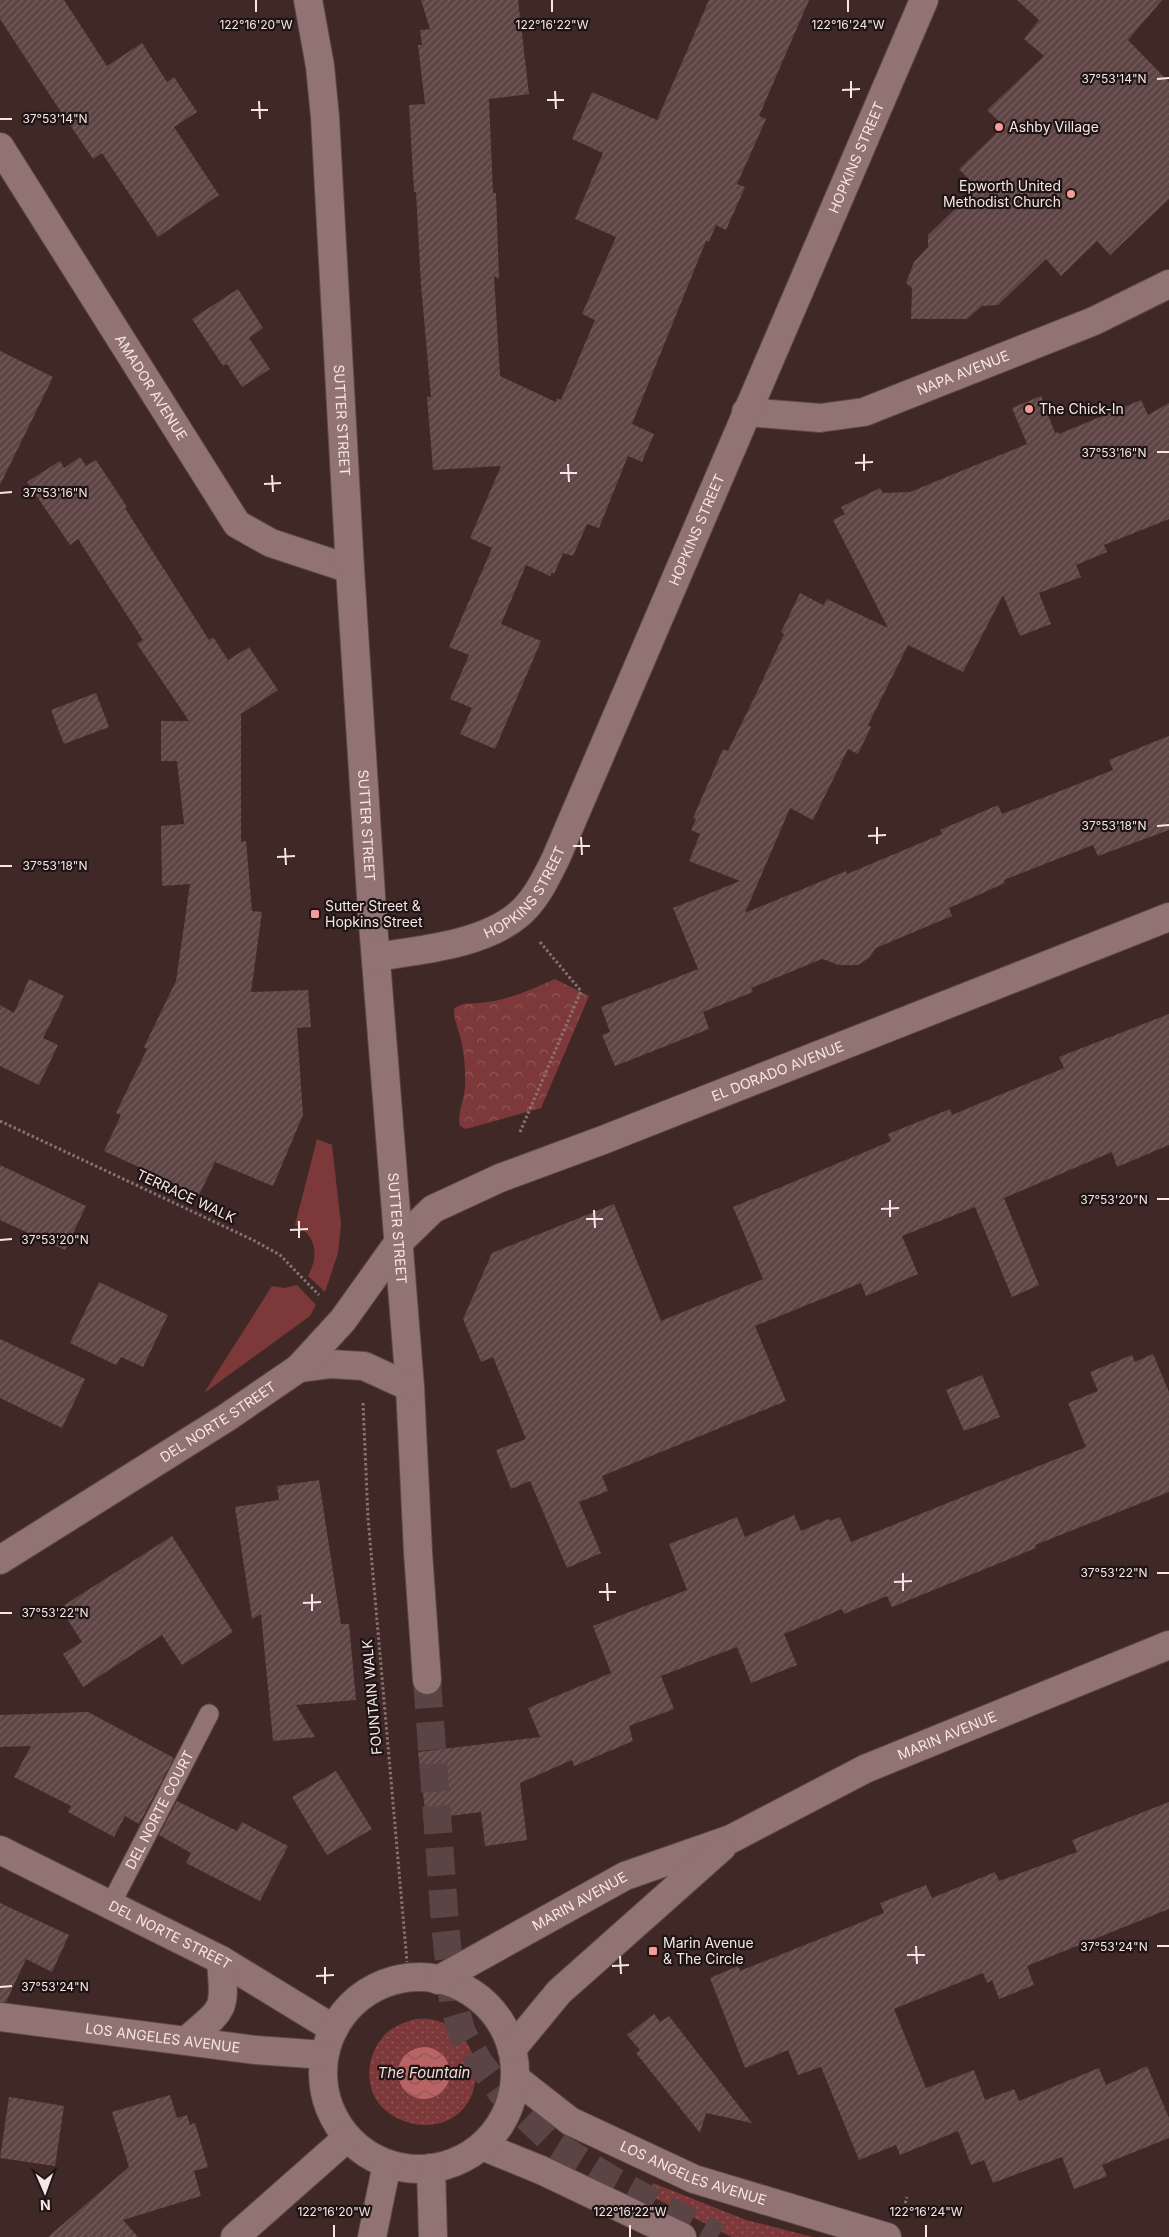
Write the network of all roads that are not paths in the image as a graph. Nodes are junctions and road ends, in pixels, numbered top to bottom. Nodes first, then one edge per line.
1 (308, 0) edge
2 (924, 0) edge
3 (0, 147) edge
4 (1169, 284) edge
5 (746, 412) junction
6 (350, 569) junction
7 (1169, 917) edge
8 (376, 957) junction
9 (398, 1243) junction
10 (299, 1368) junction
11 (410, 1387) junction
12 (0, 1560) edge
13 (1169, 1645) edge
14 (427, 1680) tunnel mouth
15 (208, 1714) dead end
16 (731, 1839) junction
17 (0, 1850) edge
18 (111, 1904) junction
19 (221, 1960) junction
20 (438, 1980) junction
21 (0, 2017) edge
22 (334, 2029) junction
23 (187, 2040) junction
24 (512, 2049) junction
25 (324, 2055) junction
26 (515, 2078) junction
27 (348, 2138) junction
28 (482, 2146) junction
29 (387, 2164) junction
30 (431, 2168) junction
31 (235, 2237) edge
32 (372, 2237) edge
33 (433, 2237) edge
34 (682, 2237) edge
35 (887, 2237) edge

1 - 6 main road, SUTTER STREET
2 - 5 main road, HOPKINS STREET
3 - 6 main road, AMADOR AVENUE
4 - 5 main road, NAPA AVENUE
5 - 8 main road, HOPKINS STREET
6 - 8 main road, SUTTER STREET
7 - 9 main road, EL DORADO AVENUE
8 - 9 main road, SUTTER STREET
9 - 10 main road, DEL NORTE STREET
9 - 11 main road, SUTTER STREET
10 - 11 main road
10 - 12 main road, DEL NORTE STREET
11 - 14 main road, SUTTER STREET
13 - 16 main road, MARIN AVENUE
15 - 18 lane, DEL NORTE COURT
16 - 20 main road, MARIN AVENUE
16 - 24 main road, MARIN AVENUE
17 - 18 main road, DEL NORTE STREET
18 - 19 main road, DEL NORTE STREET
19 - 22 main road, DEL NORTE STREET
19 - 23 main road
20 - 22 main road
20 - 24 main road
21 - 23 main road, LOS ANGELES AVENUE
22 - 25 main road
23 - 25 main road, LOS ANGELES AVENUE
24 - 26 main road
25 - 27 main road
26 - 28 main road
26 - 35 main road, LOS ANGELES AVENUE
27 - 29 main road
27 - 31 main road
28 - 30 main road
28 - 34 main road
29 - 30 main road
29 - 32 main road
30 - 33 main road

